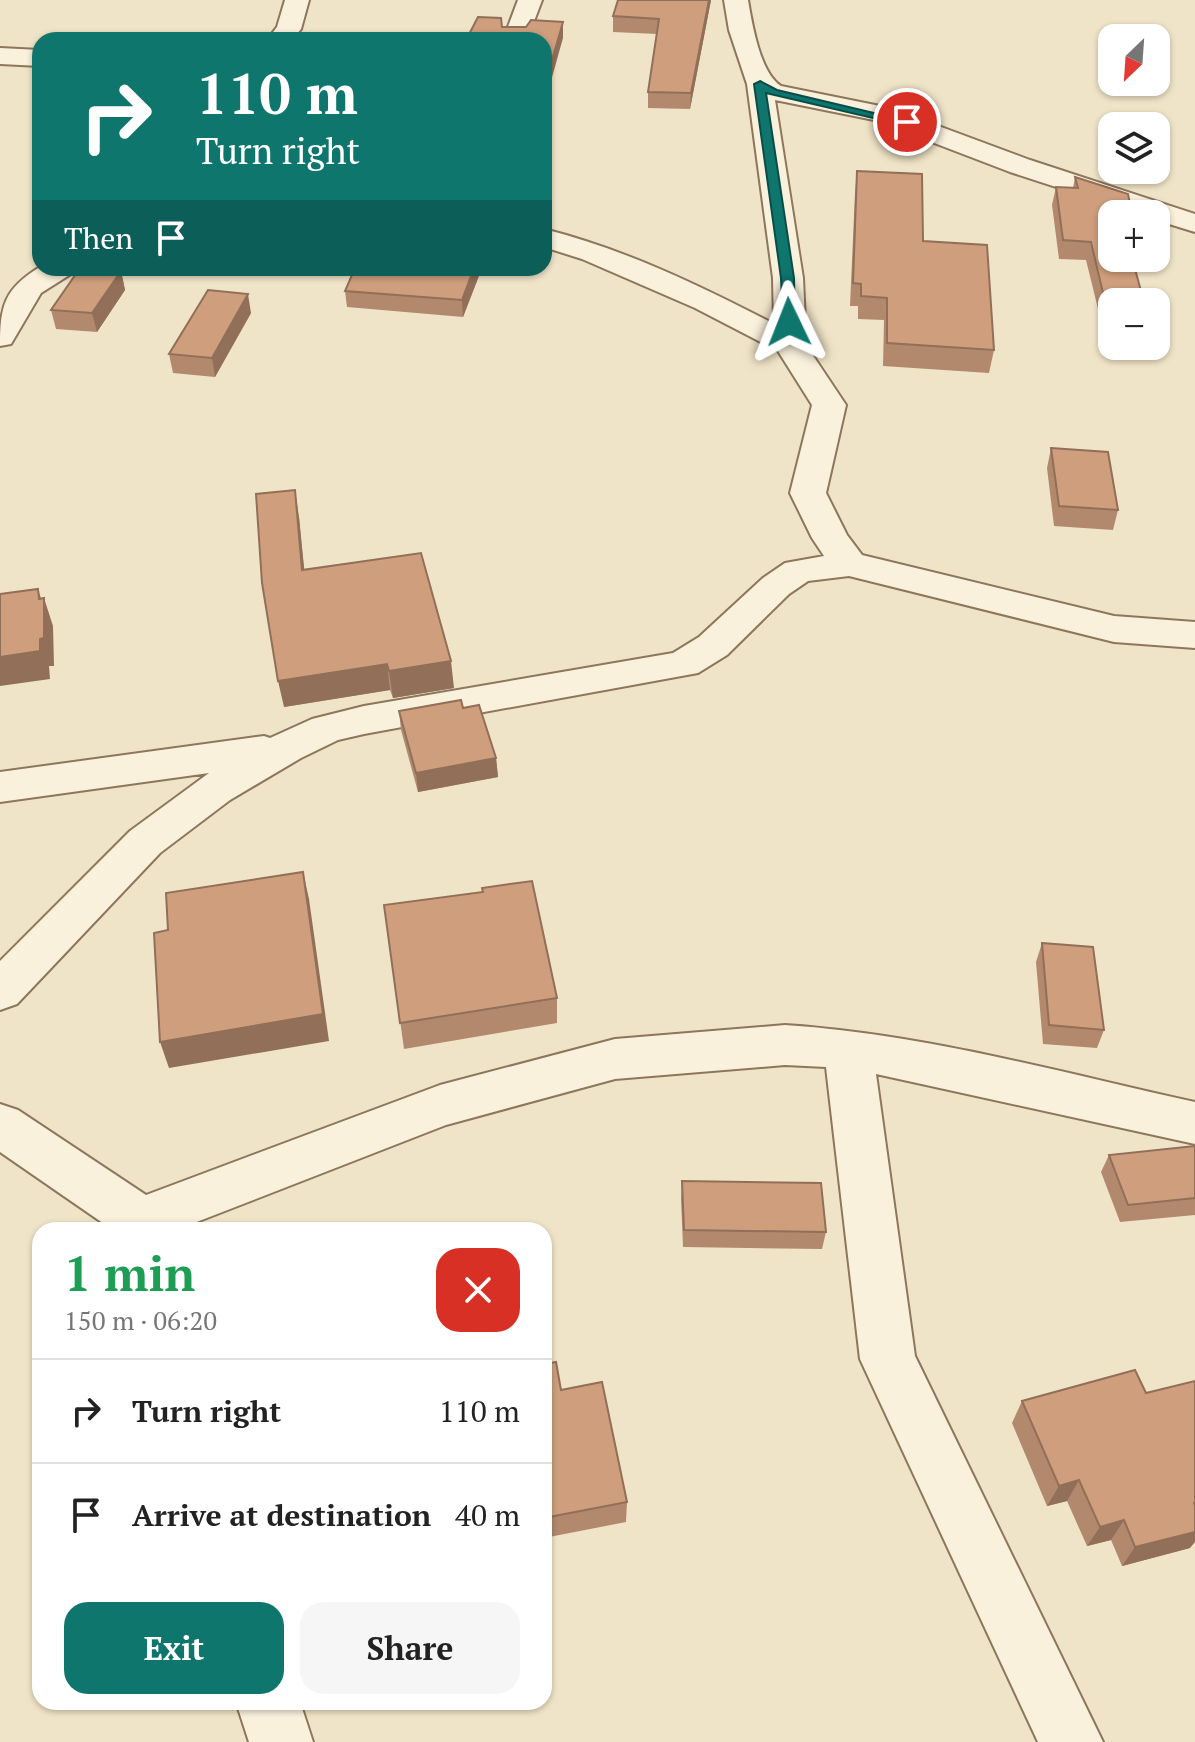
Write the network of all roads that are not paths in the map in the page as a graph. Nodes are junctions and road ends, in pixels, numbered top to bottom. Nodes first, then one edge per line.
1 (297, 0) edge
2 (530, 0) edge
3 (736, 0) edge
4 (286, 32) edge
5 (518, 32) edge
6 (0, 56) edge
7 (32, 58) edge
8 (760, 84) junction
9 (1195, 223) edge
10 (552, 240) edge
11 (47, 276) edge
12 (0, 337) edge
13 (790, 345) junction
14 (849, 564) junction
15 (1192, 636) edge
16 (286, 748) junction
17 (0, 787) edge
18 (2, 981) edge
19 (848, 1049) junction
20 (1195, 1123) edge
21 (0, 1125) edge
22 (138, 1222) edge
23 (150, 1222) edge
24 (271, 1710) edge
25 (281, 1742) edge
26 (1071, 1742) edge

1 - 4 street
2 - 5 street
3 - 8 street
6 - 7 street
8 - 9 street
8 - 13 street
10 - 13 street
11 - 12 street
13 - 14 street
14 - 15 street
14 - 16 street
16 - 17 street
16 - 18 street
19 - 20 street
19 - 23 street
19 - 26 street
21 - 22 street
24 - 25 street

